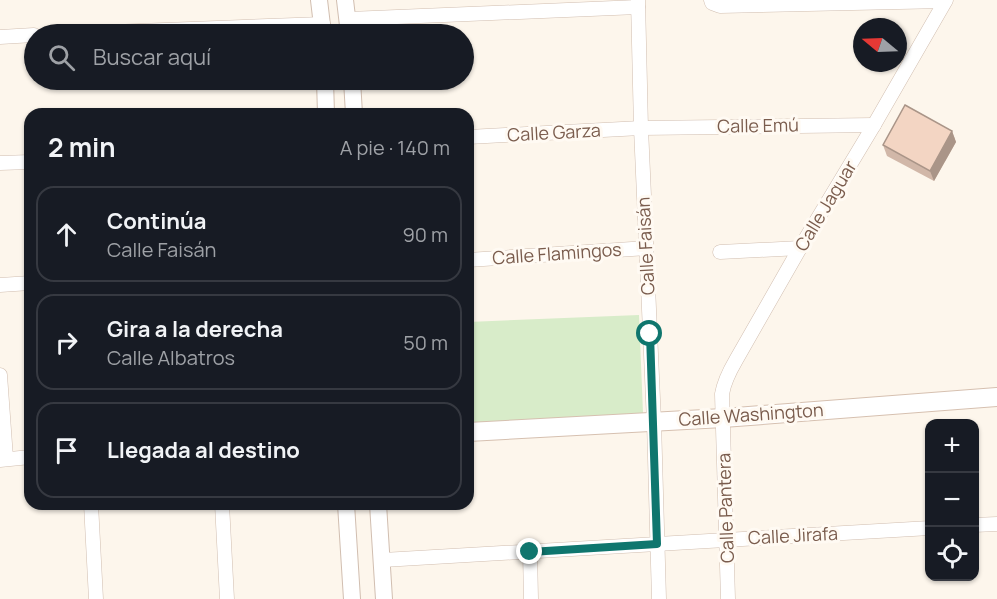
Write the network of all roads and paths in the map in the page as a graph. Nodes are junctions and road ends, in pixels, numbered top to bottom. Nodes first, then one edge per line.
1 (319, 0) edge
2 (345, 0) edge
3 (711, 0) edge
4 (945, 1) edge
5 (638, 4) edge
6 (322, 24) edge
7 (349, 24) edge
8 (387, 24) edge
9 (24, 36) edge
10 (0, 37) edge
11 (325, 90) edge
12 (353, 90) edge
13 (326, 108) edge
14 (354, 108) edge
15 (874, 125) junction
16 (641, 128) junction
17 (474, 137) edge
18 (24, 162) edge
19 (0, 163) edge
20 (647, 248) junction
21 (800, 248) junction
22 (720, 252) dead end
23 (474, 260) edge
24 (24, 283) edge
25 (0, 285) edge
26 (0, 375) edge
27 (997, 397) edge
28 (723, 418) junction
29 (654, 422) junction
30 (474, 432) edge
31 (24, 457) edge
32 (3, 459) edge
33 (91, 510) edge
34 (222, 510) edge
35 (346, 510) edge
36 (379, 510) edge
37 (997, 524) edge
38 (979, 525) edge
39 (925, 528) edge
40 (726, 540) junction
41 (657, 544) junction
42 (530, 552) junction
43 (383, 560) junction
44 (96, 599) edge
45 (227, 599) edge
46 (352, 599) edge
47 (384, 599) edge
48 (531, 599) edge
49 (659, 599) edge
50 (728, 599) edge

1 - 6 street
2 - 7 street
3 - 4 street
4 - 15 street, Calle Jaguar
5 - 8 street
5 - 16 street, Calle Faisán
9 - 10 street
11 - 13 street
12 - 14 street
15 - 16 street, Calle Emú
15 - 21 street, Calle Jaguar
16 - 17 street, Calle Garza
16 - 20 street, Calle Faisán
18 - 19 street
20 - 23 street, Calle Flamingos
20 - 29 street, Calle Faisán
21 - 22 street
21 - 28 street, Calle Jaguar
24 - 25 street
26 - 32 street
27 - 28 main road, Calle Washington
28 - 29 main road, Calle Washington
28 - 40 street, Calle Pantera
29 - 30 main road, Calle Washington
29 - 41 street, Calle Faisán
31 - 32 street
33 - 44 street
34 - 45 street
35 - 46 street
36 - 43 street
37 - 38 street
39 - 40 street, Calle Jirafa
40 - 41 street, Calle Jirafa
40 - 50 street, Calle Pantera
41 - 42 street, Calle Jirafa
41 - 49 street, Calle Faisán
42 - 43 street, Calle Jirafa
42 - 48 street
43 - 47 street

